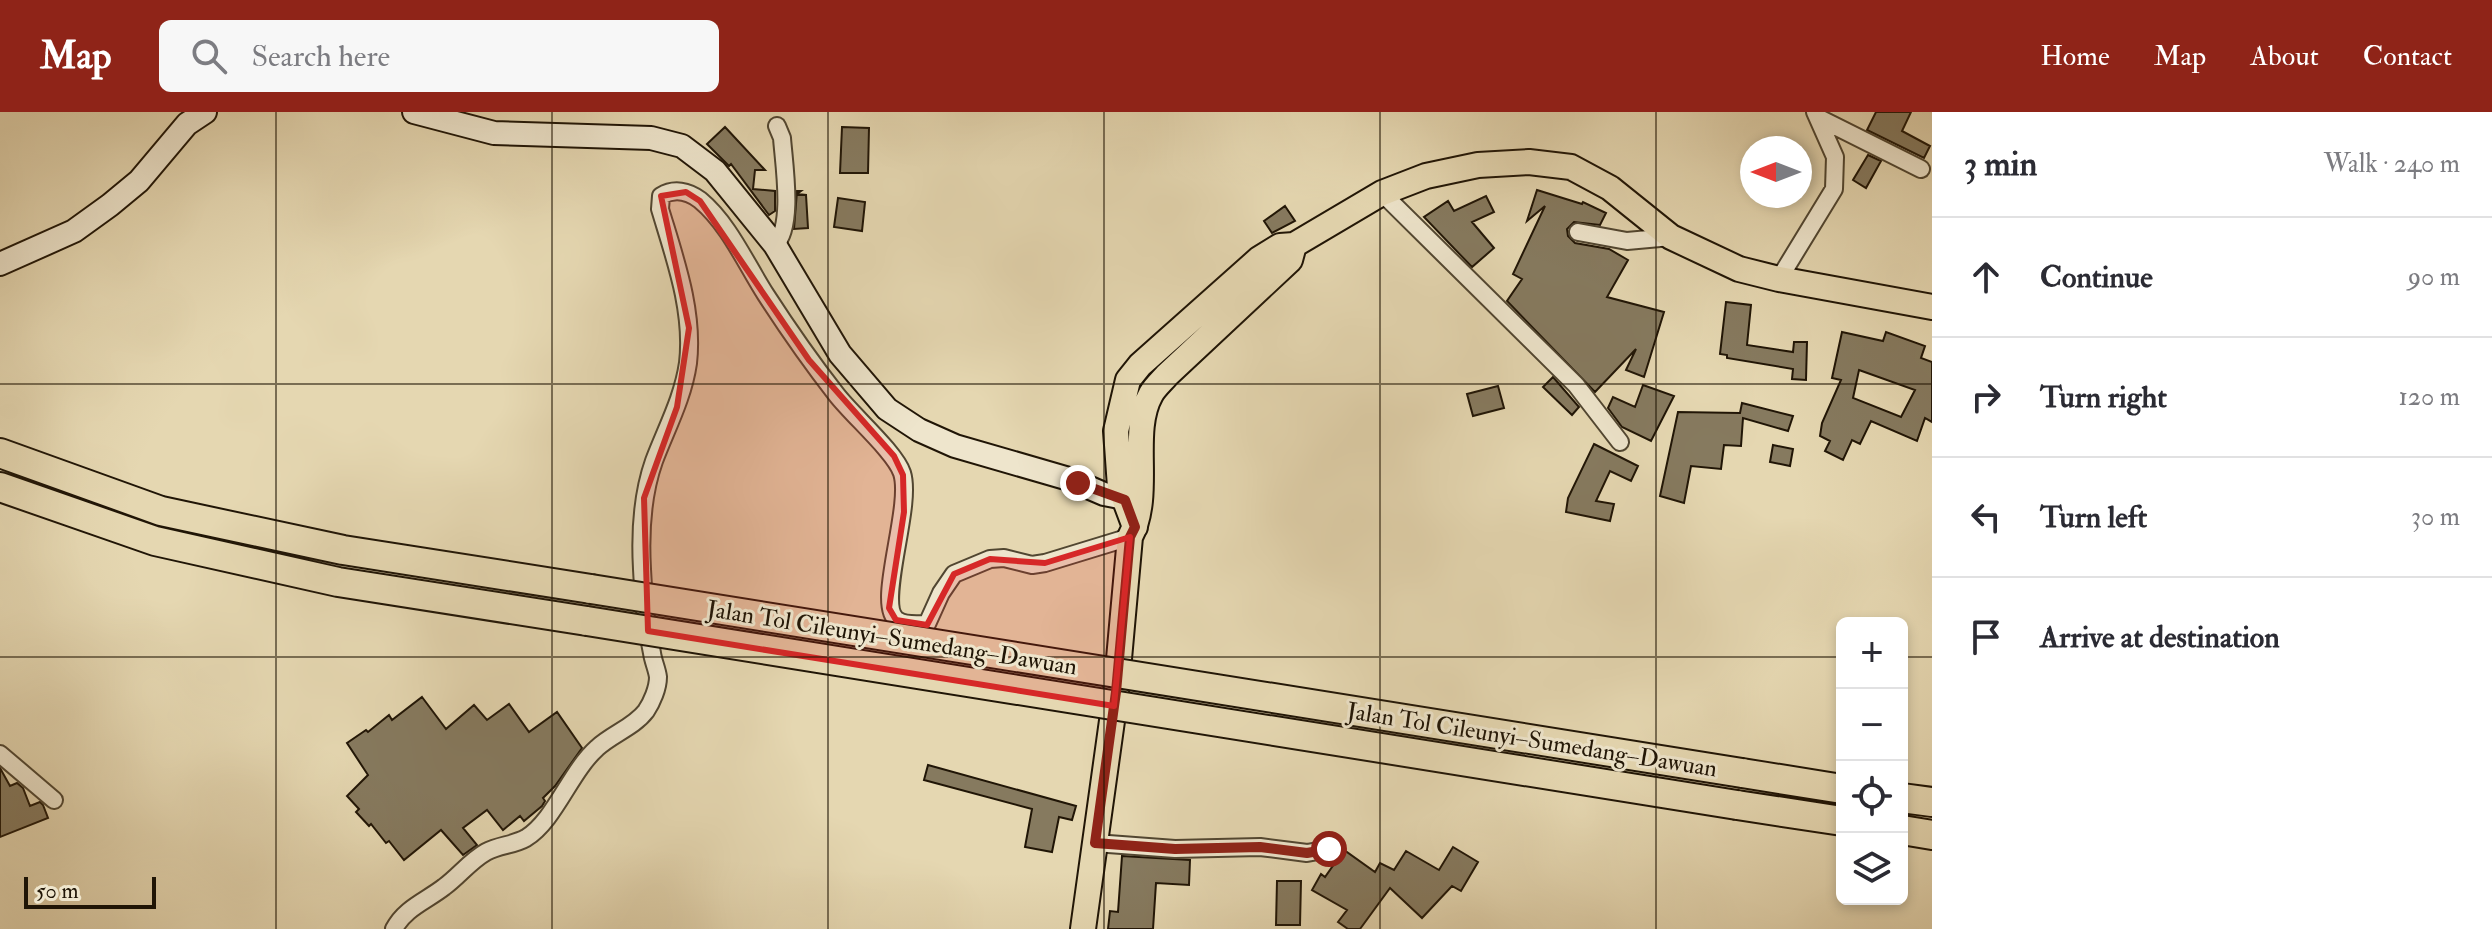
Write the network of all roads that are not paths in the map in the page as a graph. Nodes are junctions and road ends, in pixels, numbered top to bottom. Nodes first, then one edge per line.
1 (205, 112) edge
2 (414, 112) edge
3 (1817, 115) edge
4 (777, 126) dead end
5 (1921, 169) dead end
6 (1382, 193) junction
7 (1578, 232) dead end
8 (1671, 237) junction
9 (775, 245) junction
10 (0, 264) edge
11 (1779, 279) junction
12 (1932, 307) edge
13 (1160, 364) junction
14 (1620, 442) dead end
15 (0, 453) edge
16 (0, 487) edge
17 (1133, 500) junction
18 (1132, 532) junction
19 (0, 754) edge
20 (1836, 788) edge
21 (1908, 799) edge
22 (54, 800) dead end
23 (1932, 802) edge
24 (1836, 820) edge
25 (1908, 831) edge
26 (1932, 835) edge
27 (1095, 843) junction
28 (1329, 849) dead end
29 (394, 929) edge
30 (1083, 929) edge

1 - 10 street
2 - 9 street
3 - 5 street
3 - 11 street
4 - 9 street
6 - 8 main road
6 - 13 main road
6 - 14 street
7 - 8 street
8 - 11 main road
9 - 17 street
11 - 12 main road
13 - 17 main road
13 - 17 main road
15 - 20 highway, Jalan Tol Cileunyi–Sumedang–Dawuan, bridge
16 - 24 highway, Jalan Tol Cileunyi–Sumedang–Dawuan, bridge
17 - 18 main road
18 - 27 main road
18 - 29 street
19 - 22 street
21 - 23 highway
25 - 26 highway
27 - 28 street
27 - 30 main road

